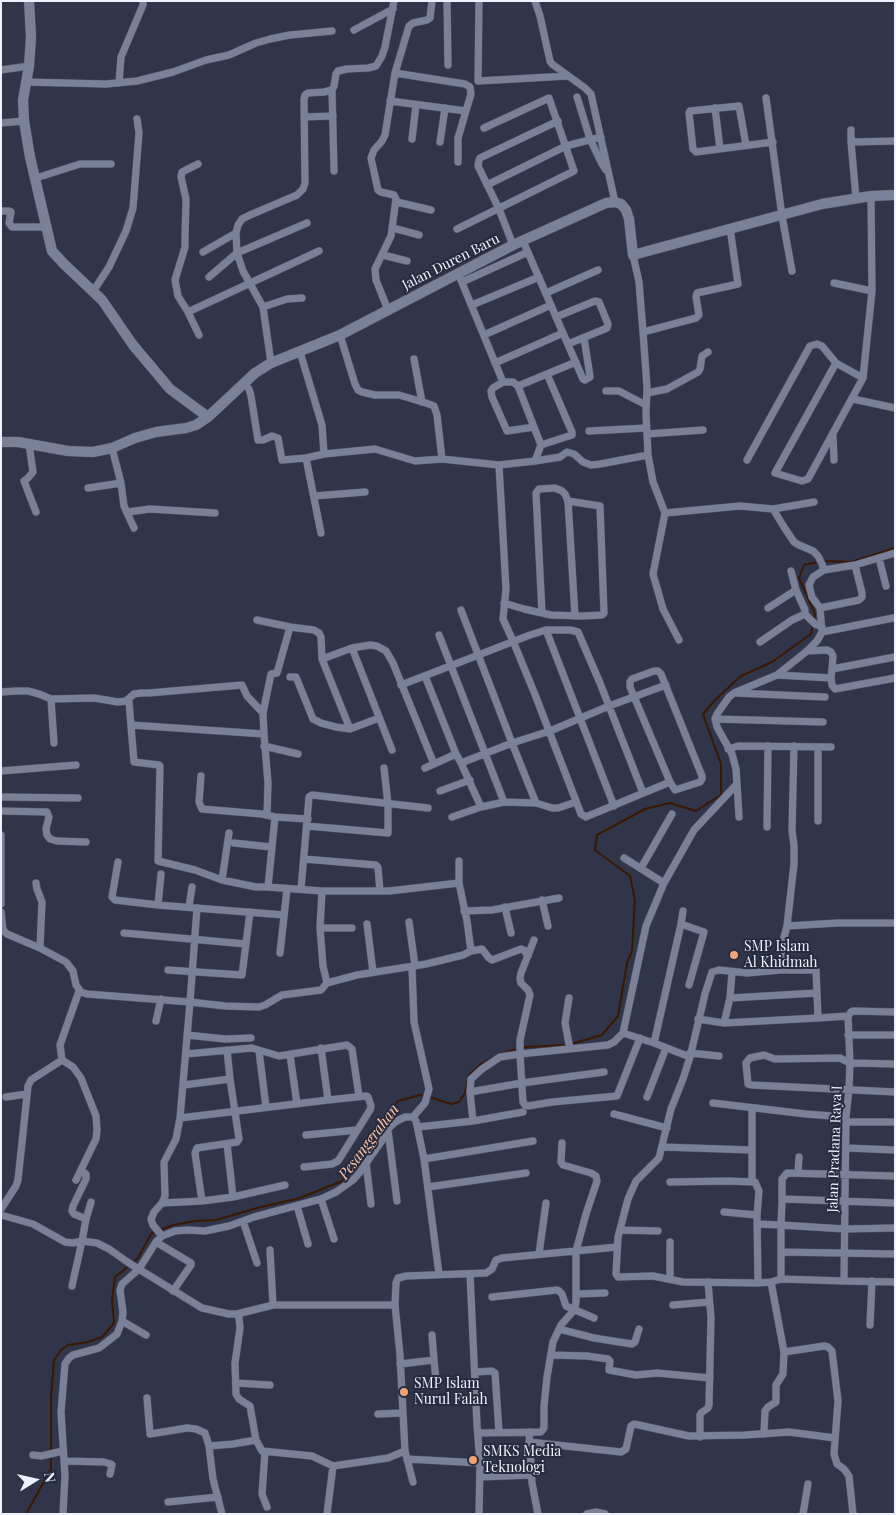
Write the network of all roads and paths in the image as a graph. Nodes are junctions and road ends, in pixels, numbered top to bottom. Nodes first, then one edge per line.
1 (29, 1) edge
2 (143, 1) edge
3 (432, 1) edge
4 (447, 1) edge
5 (479, 1) edge
6 (535, 1) edge
7 (393, 5) edge
8 (354, 30) dead end
9 (332, 31) dead end
10 (448, 65) dead end
11 (29, 66) junction
12 (1, 70) edge
13 (396, 72) junction
14 (568, 76) junction
15 (26, 82) junction
16 (119, 83) junction
17 (332, 90) junction
18 (577, 98) dead end
19 (766, 98) dead end
20 (390, 101) junction
21 (416, 105) junction
22 (445, 108) junction
23 (715, 108) junction
24 (466, 112) junction
25 (333, 116) junction
26 (304, 117) junction
27 (137, 119) dead end
28 (558, 120) junction
29 (24, 121) junction
30 (1, 124) edge
31 (484, 128) dead end
32 (851, 130) dead end
33 (601, 137) junction
34 (412, 139) dead end
35 (590, 139) junction
36 (895, 141) edge
37 (440, 142) dead end
38 (772, 142) junction
39 (850, 142) junction
40 (746, 145) junction
41 (566, 146) junction
42 (720, 149) junction
43 (458, 162) dead end
44 (110, 164) dead end
45 (198, 164) dead end
46 (334, 172) dead end
47 (609, 174) junction
48 (36, 178) junction
49 (487, 185) junction
50 (895, 195) edge
51 (871, 196) junction
52 (856, 198) junction
53 (397, 202) junction
54 (615, 202) junction
55 (499, 209) junction
56 (431, 210) dead end
57 (1, 211) edge
58 (782, 216) junction
59 (307, 223) dead end
60 (46, 227) junction
61 (393, 228) junction
62 (730, 228) junction
63 (457, 229) dead end
64 (236, 233) junction
65 (420, 235) dead end
66 (518, 243) junction
67 (319, 251) dead end
68 (203, 252) dead end
69 (528, 252) junction
70 (237, 253) junction
71 (383, 255) junction
72 (633, 255) junction
73 (408, 261) dead end
74 (598, 270) dead end
75 (792, 271) dead end
76 (209, 277) dead end
77 (460, 277) junction
78 (539, 277) junction
79 (250, 283) junction
80 (834, 283) dead end
81 (94, 290) junction
82 (872, 291) junction
83 (546, 293) junction
84 (302, 298) dead end
85 (262, 304) junction
86 (551, 305) junction
87 (472, 306) junction
88 (388, 310) junction
89 (188, 312) junction
90 (556, 317) junction
91 (643, 332) junction
92 (563, 333) junction
93 (199, 335) dead end
94 (340, 335) junction
95 (484, 335) junction
96 (584, 338) junction
97 (568, 344) junction
98 (300, 352) junction
99 (708, 352) dead end
100 (414, 359) dead end
101 (576, 362) junction
102 (271, 363) junction
103 (495, 363) junction
104 (836, 363) junction
105 (547, 374) junction
106 (863, 378) junction
107 (503, 382) junction
108 (244, 383) junction
109 (518, 386) junction
110 (606, 391) dead end
111 (646, 393) junction
112 (853, 399) junction
113 (422, 402) junction
114 (646, 405) junction
115 (895, 408) edge
116 (208, 417) junction
117 (534, 427) junction
118 (590, 430) dead end
119 (703, 430) dead end
120 (646, 431) junction
121 (833, 434) junction
122 (1, 442) edge
123 (29, 444) junction
124 (541, 446) junction
125 (112, 448) junction
126 (324, 454) junction
127 (648, 456) junction
128 (306, 458) junction
129 (442, 459) junction
130 (747, 460) dead end
131 (834, 460) dead end
132 (535, 461) junction
133 (499, 465) junction
134 (121, 483) junction
135 (88, 488) dead end
136 (365, 492) dead end
137 (314, 496) junction
138 (568, 501) junction
139 (814, 502) dead end
140 (773, 509) junction
141 (36, 512) dead end
142 (128, 512) junction
143 (216, 513) dead end
144 (666, 513) junction
145 (134, 528) dead end
146 (321, 533) dead end
147 (895, 553) edge
148 (879, 558) junction
149 (855, 565) junction
150 (823, 567) junction
151 (791, 571) dead end
152 (886, 586) dead end
153 (796, 590) junction
154 (504, 606) junction
155 (768, 608) dead end
156 (820, 608) junction
157 (461, 610) dead end
158 (542, 613) junction
159 (805, 614) junction
160 (575, 616) junction
161 (893, 618) dead end
162 (257, 620) dead end
163 (290, 627) junction
164 (820, 627) junction
165 (546, 630) junction
166 (439, 635) dead end
167 (679, 640) dead end
168 (513, 641) junction
169 (760, 642) dead end
170 (352, 648) junction
171 (807, 651) junction
172 (478, 655) junction
173 (895, 657) edge
174 (322, 659) junction
175 (450, 666) junction
176 (832, 669) junction
177 (777, 674) junction
178 (424, 676) junction
179 (290, 677) dead end
180 (831, 678) junction
181 (895, 678) edge
182 (400, 685) junction
183 (666, 685) junction
184 (1, 692) edge
185 (734, 693) junction
186 (634, 697) junction
187 (825, 697) dead end
188 (51, 699) junction
189 (126, 701) junction
190 (609, 706) junction
191 (262, 713) junction
192 (379, 718) junction
193 (580, 718) junction
194 (716, 719) junction
195 (824, 722) dead end
196 (131, 726) junction
197 (350, 728) junction
198 (550, 731) junction
199 (264, 734) junction
200 (54, 743) dead end
201 (512, 743) junction
202 (264, 746) junction
203 (768, 746) junction
204 (794, 746) junction
205 (818, 747) junction
206 (831, 747) dead end
207 (728, 749) junction
208 (392, 750) dead end
209 (485, 752) junction
210 (298, 754) dead end
211 (456, 754) junction
212 (461, 763) junction
213 (434, 764) junction
214 (76, 766) dead end
215 (384, 768) dead end
216 (425, 768) dead end
217 (1, 771) edge
218 (202, 776) dead end
219 (470, 780) junction
220 (670, 782) junction
221 (737, 784) junction
222 (440, 791) dead end
223 (643, 793) junction
224 (1, 797) edge
225 (78, 798) dead end
226 (504, 802) junction
227 (576, 802) junction
228 (388, 804) junction
229 (536, 804) junction
230 (614, 806) junction
231 (482, 807) junction
232 (428, 808) dead end
233 (1, 811) edge
234 (672, 814) dead end
235 (267, 815) junction
236 (275, 817) junction
237 (452, 817) dead end
238 (739, 817) dead end
239 (818, 821) dead end
240 (308, 823) junction
241 (767, 828) dead end
242 (229, 833) dead end
243 (1, 835) edge
244 (86, 842) dead end
245 (234, 843) dead end
246 (271, 847) junction
247 (1, 853) edge
248 (624, 858) dead end
249 (304, 859) junction
250 (459, 861) dead end
251 (118, 862) dead end
252 (641, 868) junction
253 (162, 874) dead end
254 (222, 880) junction
255 (36, 883) dead end
256 (664, 883) junction
257 (459, 884) junction
258 (192, 887) dead end
259 (268, 887) junction
260 (287, 889) junction
261 (301, 890) junction
262 (322, 891) junction
263 (380, 891) junction
264 (559, 898) dead end
265 (542, 900) junction
266 (1, 904) edge
267 (158, 905) junction
268 (189, 907) junction
269 (505, 907) junction
270 (198, 908) junction
271 (464, 911) junction
272 (683, 911) dead end
273 (1, 912) edge
274 (250, 912) junction
275 (284, 915) junction
276 (409, 922) dead end
277 (895, 923) edge
278 (367, 924) dead end
279 (680, 924) junction
280 (548, 926) dead end
281 (787, 926) junction
282 (320, 928) junction
283 (352, 928) dead end
284 (124, 933) dead end
285 (511, 933) dead end
286 (194, 940) junction
287 (534, 940) dead end
288 (246, 944) junction
289 (40, 948) junction
290 (471, 951) junction
291 (280, 953) dead end
292 (528, 956) junction
293 (413, 966) junction
294 (168, 970) dead end
295 (780, 970) junction
296 (193, 971) junction
297 (373, 972) junction
298 (732, 972) junction
299 (327, 983) junction
300 (689, 985) dead end
301 (82, 992) junction
302 (817, 993) junction
303 (569, 998) dead end
304 (730, 998) junction
305 (161, 999) junction
306 (190, 1002) junction
307 (895, 1012) edge
308 (848, 1016) junction
309 (818, 1018) junction
310 (698, 1019) junction
311 (156, 1021) dead end
312 (724, 1022) junction
313 (623, 1033) junction
314 (848, 1034) junction
315 (187, 1035) junction
316 (895, 1035) edge
317 (251, 1038) dead end
318 (640, 1038) junction
319 (654, 1043) junction
320 (321, 1048) junction
321 (570, 1048) junction
322 (666, 1048) junction
323 (227, 1050) junction
324 (259, 1051) junction
325 (520, 1052) junction
326 (186, 1054) junction
327 (290, 1054) junction
328 (690, 1055) junction
329 (719, 1056) dead end
330 (64, 1061) junction
331 (850, 1063) junction
332 (895, 1064) edge
333 (604, 1072) dead end
334 (230, 1079) junction
335 (522, 1083) junction
336 (184, 1086) junction
337 (849, 1089) junction
338 (470, 1092) junction
339 (895, 1092) edge
340 (27, 1094) junction
341 (359, 1096) junction
342 (6, 1097) dead end
343 (647, 1097) dead end
344 (328, 1100) junction
345 (297, 1104) junction
346 (713, 1104) dead end
347 (266, 1107) junction
348 (752, 1109) junction
349 (234, 1111) junction
350 (523, 1112) dead end
351 (614, 1114) dead end
352 (413, 1117) junction
353 (180, 1118) junction
354 (846, 1119) junction
355 (473, 1121) junction
356 (895, 1122) edge
357 (418, 1127) junction
358 (667, 1128) junction
359 (388, 1129) junction
360 (357, 1130) junction
361 (306, 1135) dead end
362 (532, 1141) dead end
363 (562, 1143) dead end
364 (227, 1144) junction
365 (662, 1147) junction
366 (847, 1148) junction
367 (752, 1150) junction
368 (895, 1150) edge
369 (799, 1156) dead end
370 (424, 1159) junction
371 (366, 1163) junction
372 (304, 1167) dead end
373 (81, 1170) junction
374 (526, 1173) dead end
375 (798, 1174) junction
376 (846, 1175) junction
377 (895, 1176) edge
378 (76, 1180) dead end
379 (670, 1182) dead end
380 (752, 1182) junction
381 (286, 1185) dead end
382 (428, 1187) junction
383 (233, 1197) junction
384 (320, 1199) junction
385 (202, 1201) junction
386 (398, 1201) dead end
387 (92, 1202) dead end
388 (782, 1202) junction
389 (846, 1202) junction
390 (162, 1203) junction
391 (546, 1203) dead end
392 (895, 1203) edge
393 (371, 1204) dead end
394 (297, 1206) junction
395 (1, 1209) edge
396 (724, 1212) dead end
397 (757, 1214) junction
398 (1, 1215) edge
399 (86, 1219) junction
400 (243, 1221) junction
401 (757, 1224) junction
402 (781, 1225) junction
403 (895, 1228) edge
404 (845, 1229) junction
405 (620, 1230) junction
406 (658, 1231) dead end
407 (160, 1234) junction
408 (334, 1239) dead end
409 (82, 1241) junction
410 (156, 1242) junction
411 (670, 1242) dead end
412 (308, 1244) dead end
413 (617, 1247) junction
414 (270, 1250) dead end
415 (576, 1251) junction
416 (781, 1252) junction
417 (540, 1254) junction
418 (845, 1254) junction
419 (895, 1254) edge
420 (257, 1263) dead end
421 (134, 1266) junction
422 (440, 1274) junction
423 (470, 1274) junction
424 (781, 1279) junction
425 (670, 1280) junction
426 (872, 1281) junction
427 (708, 1282) junction
428 (758, 1282) junction
429 (770, 1282) junction
430 (844, 1282) junction
431 (895, 1282) edge
432 (72, 1286) dead end
433 (173, 1291) junction
434 (605, 1293) dead end
435 (576, 1294) junction
436 (492, 1297) dead end
437 (709, 1302) junction
438 (273, 1304) junction
439 (394, 1305) junction
440 (673, 1305) dead end
441 (575, 1310) junction
442 (237, 1314) junction
443 (594, 1318) dead end
444 (122, 1321) junction
445 (870, 1325) dead end
446 (559, 1329) junction
447 (639, 1329) dead end
448 (146, 1335) dead end
449 (432, 1335) dead end
450 (784, 1352) junction
451 (551, 1355) junction
452 (434, 1360) junction
453 (400, 1364) junction
454 (474, 1372) junction
455 (710, 1378) junction
456 (436, 1380) dead end
457 (236, 1382) junction
458 (270, 1385) dead end
459 (147, 1398) dead end
460 (402, 1413) junction
461 (378, 1414) dead end
462 (500, 1432) junction
463 (529, 1432) junction
464 (478, 1434) junction
465 (764, 1434) junction
466 (700, 1437) junction
467 (835, 1438) junction
468 (256, 1440) junction
469 (529, 1442) junction
470 (209, 1446) junction
471 (405, 1451) junction
472 (61, 1452) junction
473 (265, 1452) junction
474 (34, 1455) dead end
475 (407, 1459) junction
476 (64, 1461) junction
477 (480, 1463) junction
478 (333, 1466) junction
479 (110, 1474) dead end
480 (531, 1475) junction
481 (480, 1477) junction
482 (413, 1482) dead end
483 (808, 1484) dead end
484 (218, 1497) junction
485 (168, 1502) dead end
486 (268, 1507) dead end
487 (63, 1514) edge
488 (222, 1514) edge
489 (327, 1514) edge
490 (479, 1514) edge
491 (538, 1514) edge
492 (587, 1514) edge
493 (605, 1514) edge
494 (804, 1514) edge
495 (853, 1514) edge

1 - 11 street
2 - 16 street
3 - 13 street
4 - 10 street
5 - 14 street
6 - 14 street
7 - 8 street
7 - 17 street
9 - 16 street
11 - 12 street
11 - 15 street
13 - 20 street
13 - 24 street
14 - 33 street
15 - 16 street
15 - 29 street
17 - 25 street
17 - 26 street
18 - 35 street
19 - 38 street
20 - 21 street
20 - 53 street
21 - 22 street
21 - 34 street
22 - 24 street
22 - 37 street
23 - 40 street
23 - 42 street
23 - 42 street
24 - 43 street
25 - 26 street
25 - 46 street
26 - 64 street
27 - 81 street
28 - 31 street
28 - 41 street
28 - 49 street
29 - 30 street
29 - 48 street
32 - 39 street
33 - 35 street
33 - 47 street
35 - 41 street
35 - 47 street
36 - 39 street
38 - 40 street
38 - 58 street
39 - 52 street
40 - 42 street
41 - 49 street
41 - 55 street
44 - 48 street
45 - 89 street
47 - 54 street
48 - 60 street
49 - 55 street
50 - 51 street
51 - 52 street
51 - 82 street
52 - 58 street
53 - 56 street
53 - 61 street
54 - 66 street, Jalan Duren Baru
54 - 72 street
55 - 63 street
55 - 66 street
57 - 60 street
58 - 62 street
58 - 75 street
59 - 70 street
60 - 81 street
61 - 65 street
61 - 71 street
62 - 72 street
62 - 91 street
64 - 68 street
64 - 70 street
66 - 69 street
66 - 77 street, Jalan Duren Baru
67 - 79 street
69 - 77 street
69 - 78 street
70 - 76 street
70 - 79 street
71 - 73 street
71 - 88 street
72 - 91 street
74 - 83 street
77 - 87 street
77 - 88 street, Jalan Duren Baru
78 - 83 street
78 - 87 street
79 - 85 street
79 - 89 street
80 - 82 street
81 - 116 street
82 - 106 street
83 - 86 street
84 - 85 street
85 - 102 street
86 - 90 street
86 - 95 street
87 - 95 street
88 - 94 street, Jalan Duren Baru
89 - 93 street
90 - 92 street
90 - 96 street
91 - 111 street
92 - 97 street
92 - 103 street
94 - 98 street, Jalan Duren Baru
94 - 113 street
95 - 103 street
96 - 97 street
96 - 101 street
97 - 101 street
98 - 102 street, Jalan Duren Baru
98 - 126 street
99 - 111 street
100 - 113 street
101 - 105 street
102 - 108 street, Jalan Duren Baru
103 - 107 street
104 - 106 street
104 - 121 street
104 - 130 street
105 - 109 street
105 - 124 street
106 - 112 street
107 - 109 street
107 - 117 street
108 - 116 street, Jalan Duren Baru
108 - 128 street
109 - 117 street
110 - 114 street
111 - 114 street
112 - 115 street
112 - 121 street
113 - 129 street
114 - 120 street
116 - 125 street, Jalan Duren Baru
117 - 124 street
118 - 120 street
119 - 120 street
120 - 127 street
121 - 131 street
122 - 123 street, Jalan Duren Baru
123 - 125 street, Jalan Duren Baru
123 - 141 street
124 - 132 street
125 - 134 street
126 - 128 street
126 - 129 street
127 - 132 street
127 - 144 street
128 - 137 street
129 - 133 street
132 - 133 street
133 - 154 street
134 - 135 street
134 - 142 street
136 - 137 street
137 - 146 street
138 - 158 street
138 - 160 street
138 - 160 street
139 - 140 street
140 - 144 street
140 - 150 street
142 - 143 street
142 - 145 street
144 - 167 street
147 - 148 street
148 - 149 street
148 - 152 street
149 - 150 street
149 - 156 street
150 - 156 street
151 - 153 street
153 - 155 street
153 - 159 street
154 - 158 street
154 - 168 street
156 - 164 street
157 - 172 street
158 - 160 street
159 - 164 street
159 - 169 street
161 - 164 street
162 - 163 street
163 - 174 street
163 - 191 street
164 - 171 street
165 - 168 street
165 - 190 street
165 - 193 street
166 - 175 street
168 - 172 street
168 - 198 street
170 - 174 street
170 - 182 street
170 - 192 street
171 - 176 street
171 - 177 street
172 - 175 street
172 - 201 street
173 - 176 street
174 - 197 street
175 - 178 street
175 - 209 street
176 - 180 street
177 - 180 street
177 - 185 street
178 - 182 street
178 - 211 street
179 - 197 street
180 - 181 street
182 - 213 street
183 - 186 street
183 - 186 street
183 - 220 street
184 - 188 street
185 - 187 street
185 - 194 street
186 - 190 street
186 - 220 street
188 - 189 street
188 - 200 street
189 - 191 street
189 - 196 street
190 - 193 street
190 - 223 street
191 - 199 street
192 - 197 street
192 - 208 street
193 - 198 street
193 - 230 street
194 - 195 street
194 - 207 street
196 - 199 street
196 - 254 street
198 - 201 street
198 - 227 street
199 - 202 street
201 - 209 street
201 - 229 street
202 - 210 street
202 - 235 street
203 - 204 street
203 - 207 street
203 - 241 street
204 - 205 street
204 - 281 street
205 - 206 street
205 - 239 street
207 - 221 street
209 - 212 street
209 - 226 street
211 - 212 street
211 - 213 street
212 - 219 street
213 - 216 street
214 - 217 street
215 - 228 street
218 - 235 street
219 - 222 street
219 - 231 street
220 - 223 street
221 - 238 street
221 - 256 street
223 - 230 street
224 - 225 street
226 - 229 street
226 - 231 street
227 - 229 street
227 - 230 street
228 - 232 street
228 - 240 street
228 - 240 street
231 - 237 street
233 - 244 street
234 - 252 street
235 - 236 street
236 - 240 street
236 - 246 street
240 - 249 street
242 - 254 street
243 - 247 street
245 - 246 street
246 - 259 street
247 - 266 street
248 - 252 street
249 - 261 street
249 - 263 street
250 - 257 street
251 - 267 street
252 - 256 street
253 - 267 street
254 - 259 street
255 - 289 street
256 - 313 street
257 - 263 street
257 - 271 street
258 - 268 street
259 - 260 street
260 - 261 street
260 - 275 street
261 - 262 street
262 - 263 street
262 - 282 street
264 - 265 street
265 - 269 street
265 - 280 street
267 - 268 street
268 - 270 street
269 - 271 street
269 - 285 street
270 - 274 street
270 - 286 street
271 - 290 street
272 - 279 street
273 - 289 street
274 - 275 street
274 - 288 street
275 - 291 street
276 - 293 street
277 - 281 street
278 - 297 street
279 - 300 street
279 - 319 street
281 - 295 street
282 - 283 street
282 - 299 street
284 - 286 street
286 - 288 street
286 - 296 street
287 - 292 street
288 - 296 street
289 - 301 street
290 - 292 street
290 - 293 street
292 - 325 street
293 - 297 street
293 - 352 street
294 - 296 street
295 - 298 street
295 - 302 street
296 - 306 street
297 - 299 street
298 - 304 street
298 - 310 street
299 - 306 street
301 - 305 street
301 - 330 street
302 - 304 street
302 - 309 street
303 - 321 street
304 - 312 street
305 - 306 street
305 - 311 street
306 - 315 street
307 - 308 street
308 - 309 street
308 - 314 street, Jalan Pradana Raya I
309 - 312 street
310 - 312 street
310 - 328 street
313 - 318 street
313 - 321 street
314 - 316 street
314 - 331 street, Jalan Pradana Raya I
315 - 317 street
315 - 326 street
318 - 319 street
318 - 335 street
319 - 322 street
320 - 327 street
320 - 341 street
320 - 344 street
321 - 325 street
322 - 328 street
322 - 343 street
323 - 324 street
323 - 326 street
323 - 334 street
324 - 327 street
324 - 347 street
325 - 335 street
325 - 338 street
326 - 336 street
327 - 345 street
328 - 329 street
328 - 358 street
330 - 340 street
330 - 373 street
331 - 332 street
331 - 337 street, Jalan Pradana Raya I
331 - 337 street
333 - 335 street
334 - 336 street
334 - 349 street
335 - 338 street
336 - 353 street
337 - 339 street
337 - 354 street, Jalan Pradana Raya I
338 - 355 street
340 - 342 street
340 - 395 street
341 - 344 street
341 - 360 street
344 - 345 street
345 - 347 street
346 - 348 street
347 - 349 street
348 - 354 street
348 - 367 street
349 - 353 street
349 - 364 street
350 - 355 street
351 - 358 street
352 - 357 street
352 - 359 street
353 - 390 street
354 - 356 street
354 - 366 street, Jalan Pradana Raya I
355 - 357 street
357 - 370 street
358 - 365 street
359 - 371 street
359 - 386 street
360 - 361 street
360 - 372 street
362 - 370 street
363 - 415 street
364 - 383 street
364 - 385 street
365 - 367 street
365 - 405 street
366 - 368 street
366 - 376 street, Jalan Pradana Raya I
367 - 380 street
369 - 375 street
370 - 382 street
371 - 384 street
371 - 393 street
373 - 378 street
373 - 399 street
374 - 382 street
375 - 376 street
375 - 388 street
376 - 377 street
376 - 389 street, Jalan Pradana Raya I
379 - 380 street
380 - 397 street
381 - 383 street
382 - 422 street
383 - 385 street
384 - 394 street
384 - 408 street
385 - 390 street
387 - 399 street
388 - 389 street
388 - 402 street
389 - 392 street
389 - 404 street, Jalan Pradana Raya I
390 - 407 street
391 - 417 street
394 - 400 street
394 - 412 street
396 - 397 street
397 - 401 street
398 - 409 street
399 - 409 street
400 - 407 street
400 - 420 street
401 - 402 street
401 - 428 street
402 - 404 street
402 - 416 street
403 - 404 street
404 - 418 street, Jalan Pradana Raya I
405 - 406 street
405 - 413 street
407 - 410 street
409 - 421 street
409 - 432 street
410 - 421 street
410 - 433 street
411 - 425 street
413 - 415 street
413 - 425 street
414 - 438 street
415 - 417 street
415 - 435 street
416 - 418 street
416 - 424 street
417 - 423 street
418 - 419 street
418 - 430 street, Jalan Pradana Raya I
421 - 433 street
421 - 444 street
422 - 423 street
422 - 439 street
423 - 454 street
424 - 429 street
424 - 430 street
425 - 427 street
426 - 430 street
426 - 431 street
426 - 445 street
427 - 428 street
427 - 437 street
428 - 429 street
429 - 450 street
433 - 442 street
434 - 435 street
435 - 441 street
436 - 441 street
437 - 440 street
437 - 455 street
438 - 439 street
438 - 442 street
439 - 453 street
441 - 443 street
441 - 446 street
442 - 457 street
444 - 448 street
444 - 472 street
446 - 447 street
446 - 451 street
449 - 452 street
450 - 465 street
450 - 467 street
451 - 455 street
451 - 463 street
452 - 453 street
452 - 456 street
453 - 460 street
454 - 462 street
454 - 464 street
455 - 466 street
457 - 458 street
457 - 468 street
459 - 470 street
460 - 461 street
460 - 471 street
462 - 463 street
462 - 464 street
463 - 469 street
464 - 477 street
465 - 466 street
465 - 467 street
466 - 469 street
467 - 495 street
468 - 470 street
468 - 473 street
469 - 480 street
470 - 484 street
471 - 475 street
471 - 478 street
472 - 474 street
472 - 476 street
473 - 478 street
473 - 486 street
475 - 477 street
475 - 482 street
476 - 479 street
476 - 487 street
477 - 481 street
478 - 489 street
480 - 481 street
480 - 491 street
481 - 490 street
483 - 494 street
484 - 485 street
484 - 488 street
492 - 493 street

